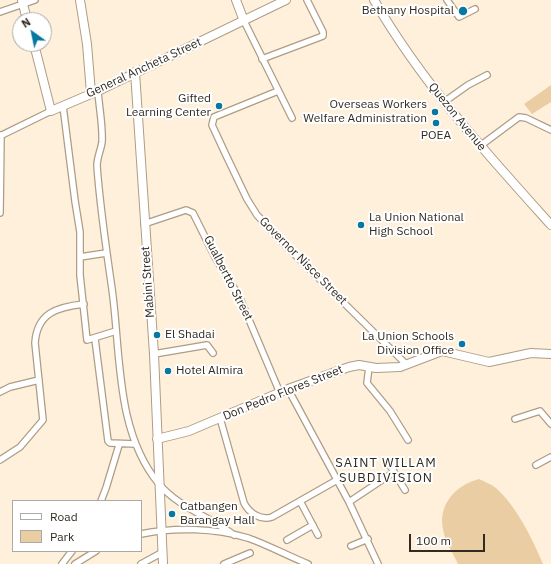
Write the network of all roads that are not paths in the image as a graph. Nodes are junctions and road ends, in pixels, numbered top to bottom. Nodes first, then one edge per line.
1 (35, 0) edge
2 (80, 0) edge
3 (236, 0) edge
4 (286, 0) edge
5 (307, 0) edge
6 (374, 0) edge
7 (447, 0) edge
8 (23, 2) edge
9 (475, 9) dead end
10 (0, 12) edge
11 (26, 12) edge
12 (244, 20) junction
13 (36, 52) edge
14 (262, 59) junction
15 (135, 72) junction
16 (487, 75) dead end
17 (278, 91) junction
18 (95, 92) junction
19 (444, 102) junction
20 (63, 106) junction
21 (51, 111) junction
22 (292, 118) dead end
23 (551, 130) edge
24 (1, 135) edge
25 (480, 146) junction
26 (0, 213) edge
27 (144, 224) junction
28 (551, 225) edge
29 (106, 253) junction
30 (80, 257) junction
31 (84, 304) junction
32 (116, 332) junction
33 (94, 339) junction
34 (213, 353) dead end
35 (154, 354) junction
36 (551, 354) edge
37 (407, 365) junction
38 (369, 367) junction
39 (39, 380) junction
40 (288, 389) junction
41 (0, 392) edge
42 (280, 393) junction
43 (220, 418) junction
44 (515, 419) dead end
45 (551, 424) edge
46 (157, 439) junction
47 (408, 440) dead end
48 (135, 444) junction
49 (118, 445) junction
50 (551, 457) edge
51 (0, 460) edge
52 (388, 462) dead end
53 (536, 465) dead end
54 (394, 472) junction
55 (337, 480) junction
56 (159, 484) junction
57 (405, 490) dead end
58 (100, 500) edge
59 (300, 501) junction
60 (349, 502) junction
61 (313, 525) junction
62 (162, 531) junction
63 (142, 534) edge
64 (234, 535) junction
65 (318, 535) dead end
66 (368, 539) junction
67 (287, 540) dead end
68 (351, 546) dead end
69 (71, 552) edge
70 (72, 552) edge
71 (94, 552) edge
72 (163, 552) junction
73 (250, 553) dead end
74 (77, 562) edge
75 (62, 564) edge
76 (141, 564) edge
77 (163, 564) edge
78 (224, 564) edge
79 (308, 564) edge
80 (378, 564) edge

1 - 8 street
2 - 18 main road
3 - 12 main road
4 - 12 main road, General Ancheta Street
5 - 14 street
6 - 19 main road, Quezon Avenue
7 - 9 street
8 - 10 street
8 - 11 main road
12 - 14 street
12 - 15 main road, General Ancheta Street
13 - 21 main road
14 - 17 street
15 - 18 main road, General Ancheta Street
15 - 27 main road, Mabini Street
16 - 19 street
17 - 22 street
17 - 37 street, Governor Nisce Street
18 - 20 main road, General Ancheta Street
18 - 29 street
19 - 25 main road, Quezon Avenue
20 - 21 main road, General Ancheta Street
20 - 30 street
21 - 24 street, General Ancheta Street
23 - 25 street
24 - 26 street
25 - 28 main road, Quezon Avenue
27 - 35 main road, Mabini Street
27 - 42 street, Gualbertto Street
29 - 30 street
29 - 32 street
30 - 31 street
31 - 33 street
31 - 39 street
32 - 33 street
32 - 48 street
33 - 49 street
34 - 35 street
35 - 46 main road, Mabini Street
36 - 37 main road, Don Pedro Flores Street
37 - 38 main road, Don Pedro Flores Street
38 - 40 main road, Don Pedro Flores Street
38 - 47 street
39 - 41 street
39 - 51 street
40 - 42 main road, Don Pedro Flores Street
40 - 55 street
42 - 43 main road, Don Pedro Flores Street
43 - 46 main road, Don Pedro Flores Street
43 - 59 street
44 - 45 street
46 - 56 main road, Mabini Street
48 - 49 street
48 - 56 street
49 - 58 street
50 - 53 street
52 - 54 street
54 - 57 street
54 - 60 street
55 - 59 street
55 - 60 street
56 - 62 main road, Mabini Street
56 - 64 street
59 - 61 street
60 - 66 street
61 - 65 street
61 - 67 street
62 - 63 street
62 - 64 street
62 - 72 main road, Mabini Street
64 - 79 street
66 - 68 street
66 - 80 street
69 - 75 street
70 - 74 street
71 - 74 street
72 - 76 street
72 - 77 main road, Mabini Street
73 - 78 street

